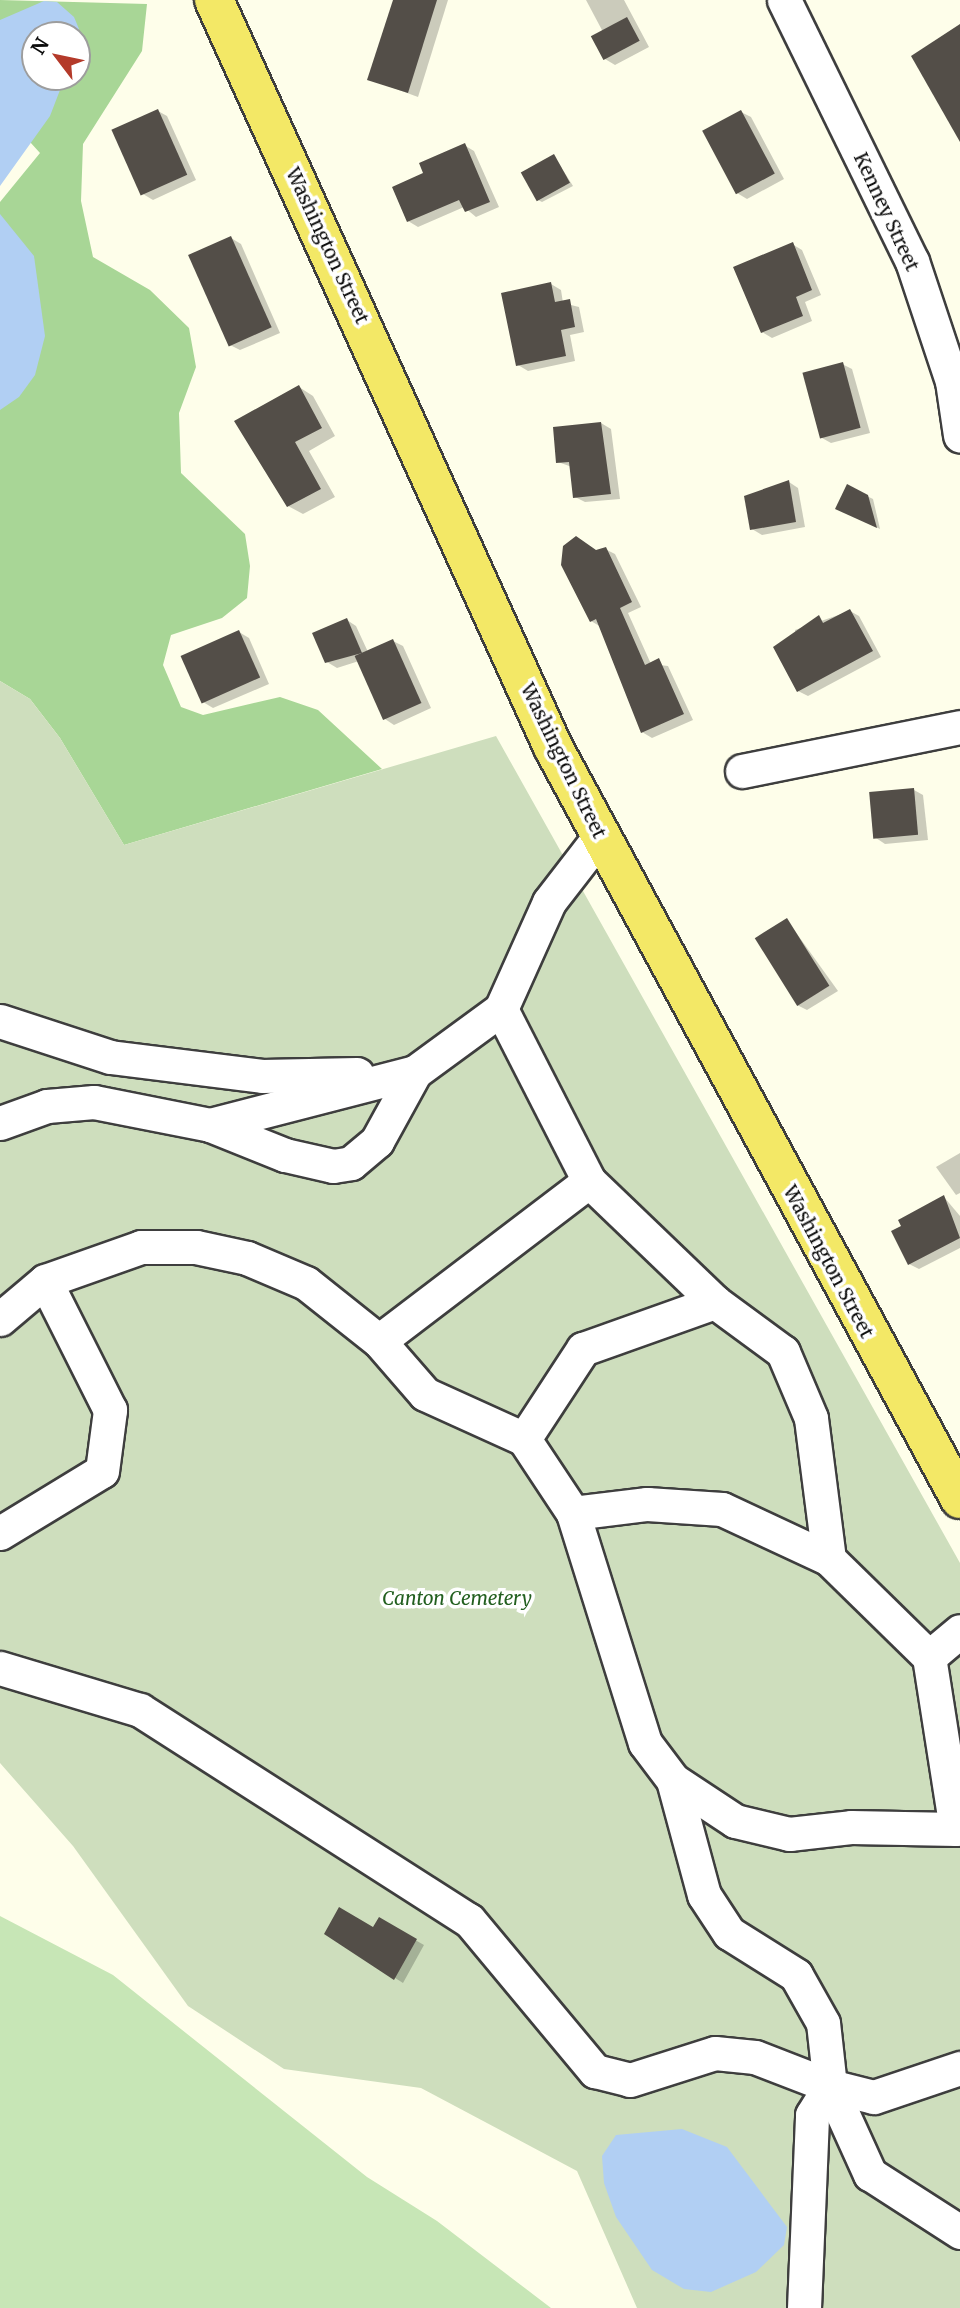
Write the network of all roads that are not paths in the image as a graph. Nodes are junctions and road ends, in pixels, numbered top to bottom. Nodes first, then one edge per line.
1 (214, 0) edge
2 (784, 0) edge
3 (960, 435) edge
4 (960, 727) edge
5 (742, 771) dead end
6 (600, 836) junction
7 (501, 1009) junction
8 (0, 1021) edge
9 (415, 1072) junction
10 (0, 1122) edge
11 (210, 1125) junction
12 (589, 1181) junction
13 (45, 1282) junction
14 (715, 1302) junction
15 (0, 1319) edge
16 (379, 1342) junction
17 (524, 1439) junction
18 (960, 1499) edge
19 (573, 1513) junction
20 (0, 1533) edge
21 (829, 1559) junction
22 (960, 1631) edge
23 (929, 1657) junction
24 (0, 1668) edge
25 (673, 1780) junction
26 (958, 1831) edge
27 (960, 2068) edge
28 (830, 2086) junction
29 (960, 2232) edge
30 (804, 2308) edge

1 - 6 main road, Washington Street
2 - 3 street, Kenney Street
4 - 5 street
6 - 7 street
6 - 18 main road, Washington Street
7 - 9 street
7 - 12 street
8 - 9 street
9 - 11 street
9 - 11 street
10 - 11 street
12 - 14 street
12 - 16 street
13 - 15 street
13 - 16 street
13 - 20 street
14 - 17 street
14 - 21 street
16 - 17 street
17 - 19 street
19 - 21 street
19 - 25 street
21 - 23 street
22 - 23 street
23 - 26 street
24 - 28 street
25 - 26 street
25 - 28 street
27 - 28 street
28 - 29 street
28 - 30 street

